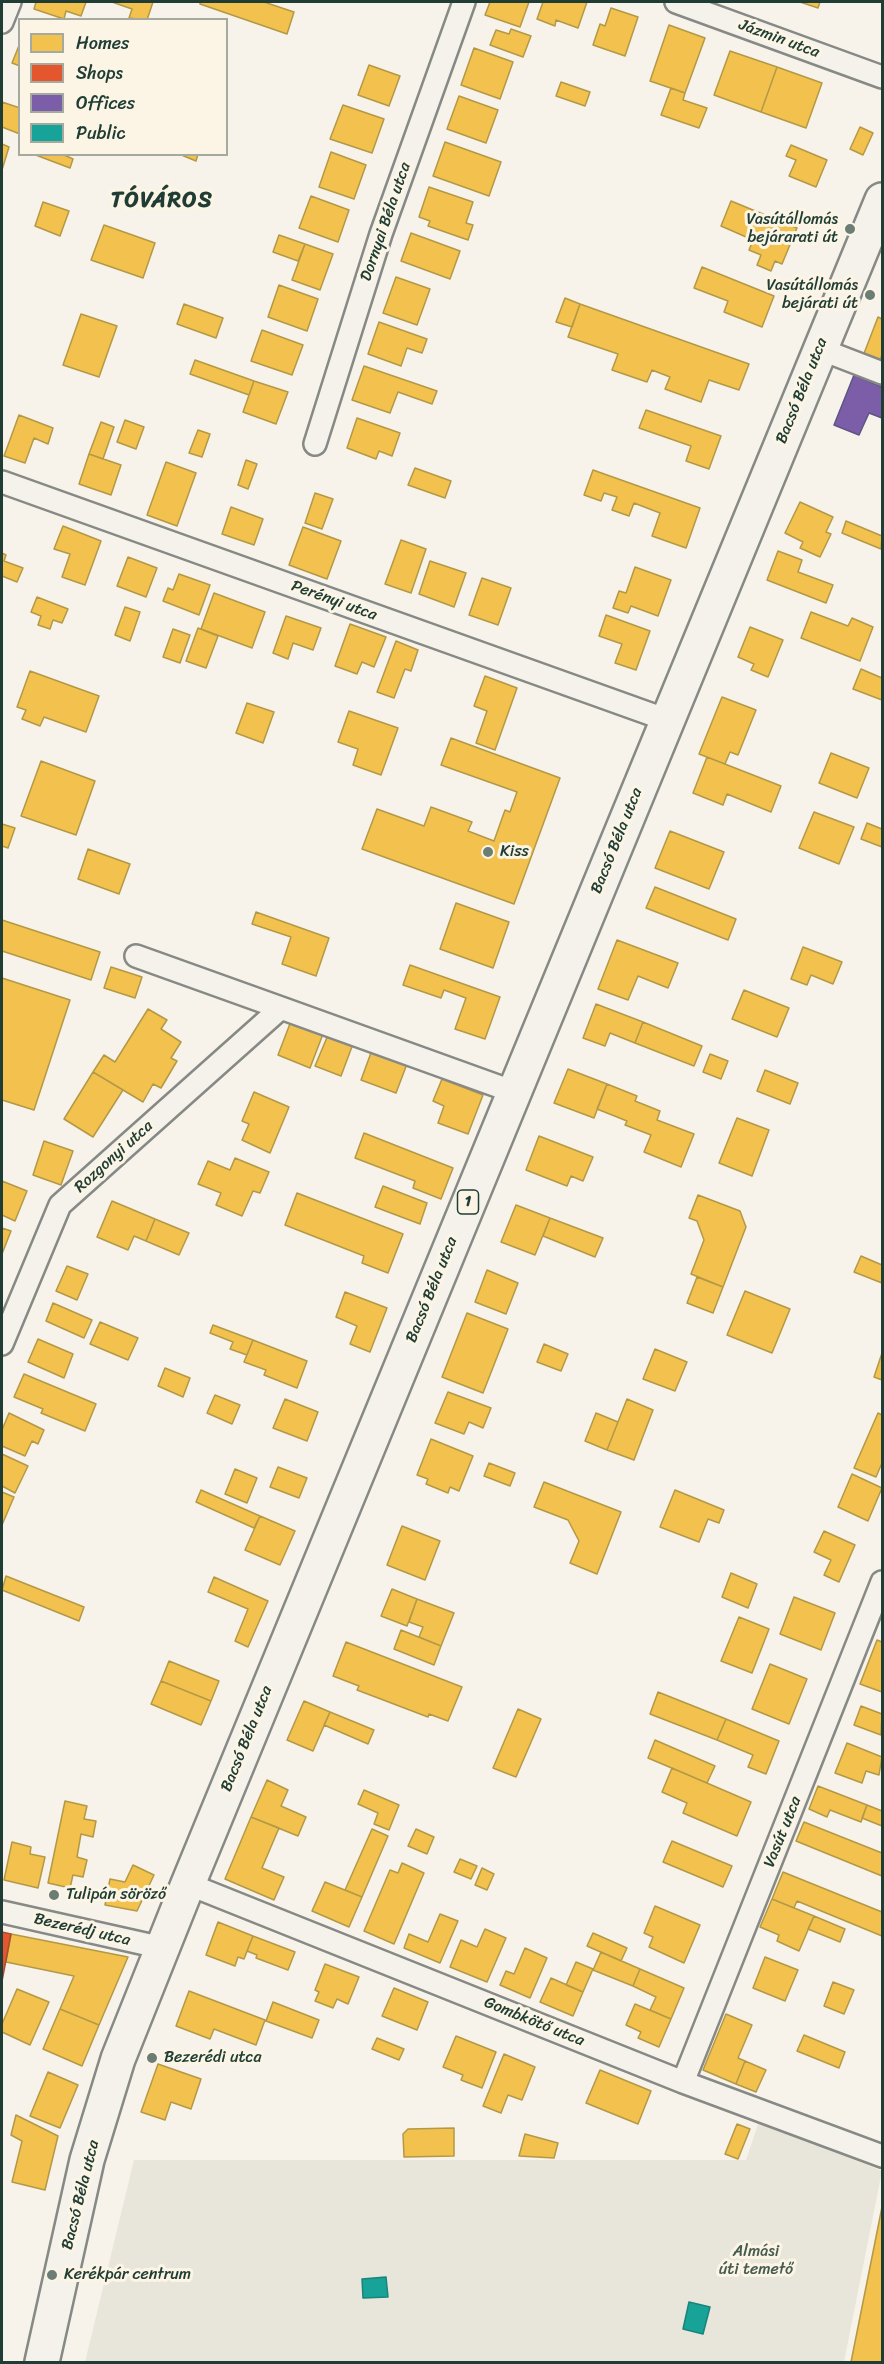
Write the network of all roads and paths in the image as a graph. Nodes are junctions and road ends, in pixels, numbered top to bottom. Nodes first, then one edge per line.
1 (10, 2) edge
2 (464, 2) edge
3 (676, 2) edge
4 (2, 22) edge
5 (882, 76) edge
6 (882, 200) edge
7 (820, 349) junction
8 (882, 373) edge
9 (315, 444) dead end
10 (2, 482) edge
11 (667, 720) junction
12 (136, 956) dead end
13 (281, 1008) junction
14 (514, 1092) junction
15 (2, 1344) edge
16 (882, 1582) edge
17 (188, 1884) junction
18 (2, 1912) edge
19 (162, 1948) junction
20 (683, 2082) junction
21 (882, 2156) edge
22 (42, 2362) edge

1 - 4 street
2 - 9 street, Dornyai Béla utca
3 - 5 street, Jázmin utca
6 - 7 main road, Bacsó Béla utca / 1
7 - 8 street
7 - 11 main road, Bacsó Béla utca / 1
10 - 11 street, Perényi utca
11 - 14 main road, Bacsó Béla utca / 1
12 - 13 street
13 - 14 street
13 - 15 street, Rozgonyi utca
14 - 17 main road, Bacsó Béla utca / 1
16 - 20 street, Vasút utca
17 - 19 main road, Bacsó Béla utca / 1
17 - 20 street, Gombkötő utca
18 - 19 street, Bezerédj utca
19 - 22 main road, Bacsó Béla utca / 1
20 - 21 street, Gombkötő utca

